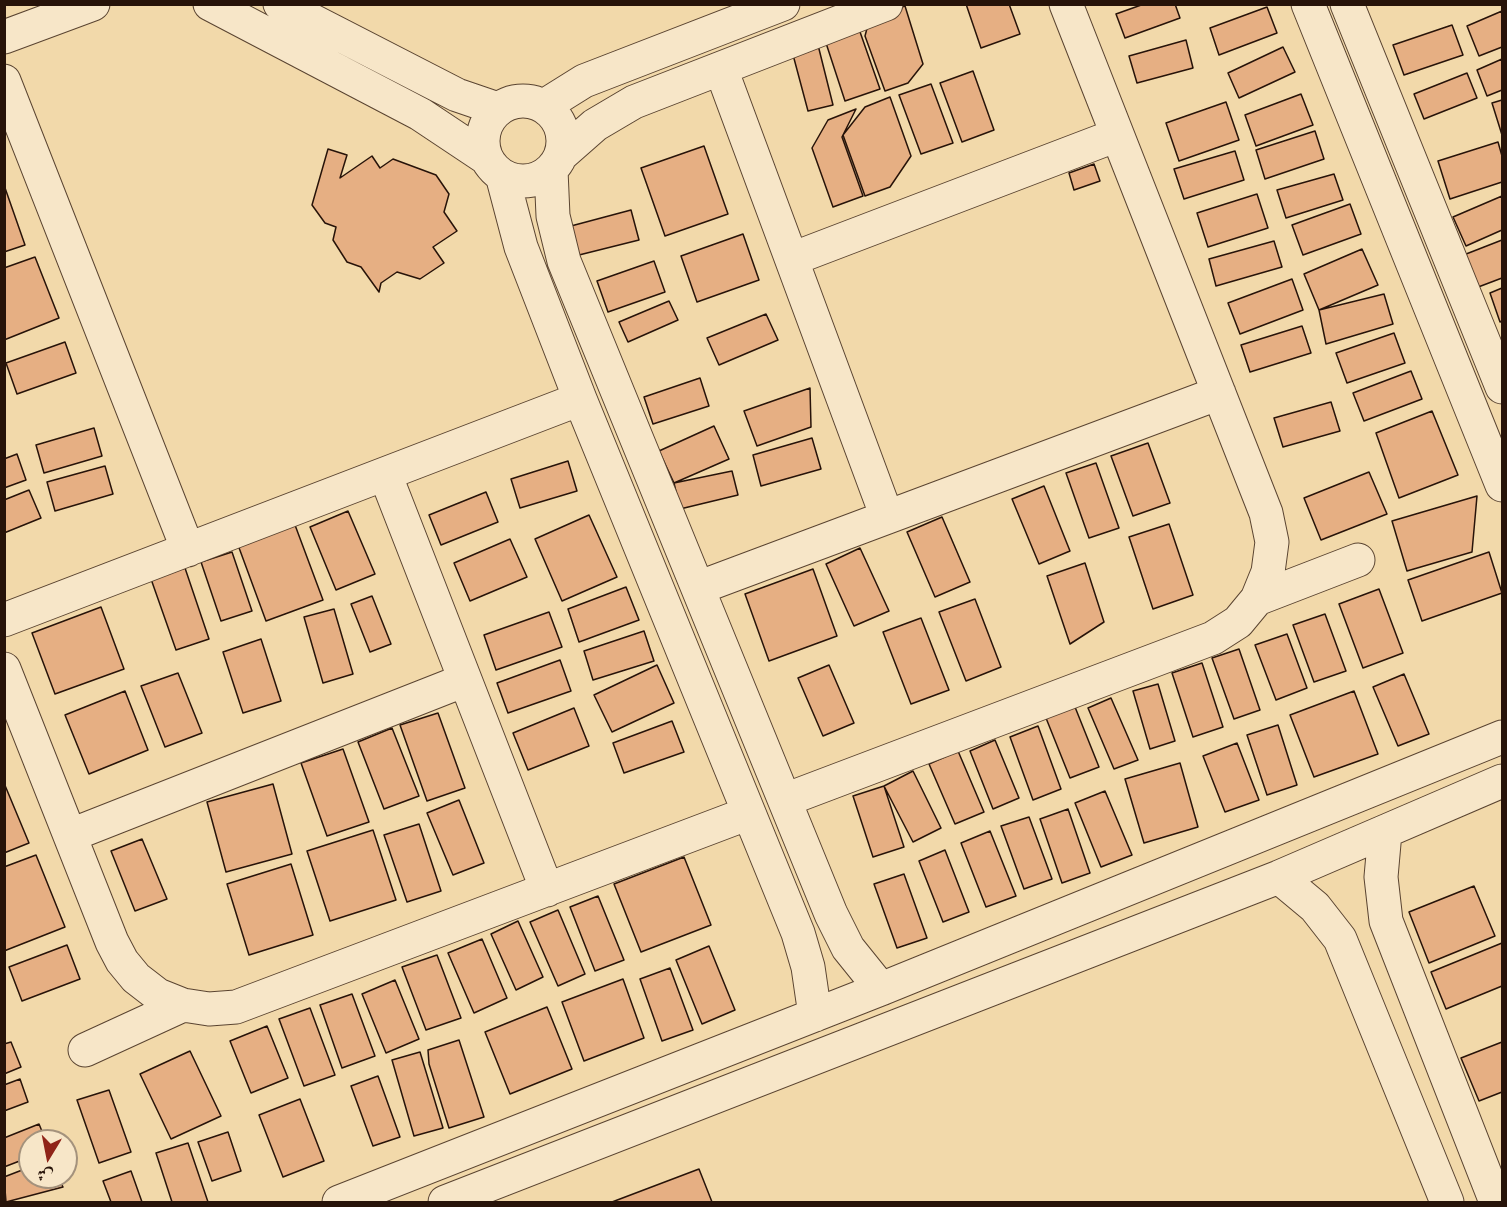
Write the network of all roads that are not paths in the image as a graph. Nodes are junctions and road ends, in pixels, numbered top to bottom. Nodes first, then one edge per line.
1 (93, 4) edge
2 (210, 4) edge
3 (280, 4) edge
4 (783, 4) edge
5 (886, 4) edge
6 (1066, 4) edge
7 (1308, 4) edge
8 (1347, 4) edge
9 (4, 37) edge
10 (721, 69) junction
11 (4, 81) edge
12 (544, 106) junction
13 (498, 110) junction
14 (1117, 135) junction
15 (557, 162) junction
16 (494, 166) junction
17 (1425, 202) junction
18 (1394, 214) junction
19 (792, 259) junction
20 (1503, 387) edge
21 (1219, 393) junction
22 (580, 399) junction
23 (385, 474) junction
24 (1503, 485) edge
25 (887, 517) junction
26 (188, 550) junction
27 (1358, 560) dead end
28 (698, 588) junction
29 (1257, 599) junction
30 (4, 621) edge
31 (4, 669) edge
32 (465, 680) junction
33 (1503, 738) edge
34 (1503, 781) edge
35 (785, 800) junction
36 (749, 813) junction
37 (1385, 832) junction
38 (71, 836) junction
39 (1279, 877) junction
40 (547, 890) junction
41 (881, 989) junction
42 (183, 1005) junction
43 (816, 1015) junction
44 (85, 1050) dead end
45 (422, 1189) edge
46 (339, 1203) edge
47 (445, 1203) edge
48 (1447, 1203) edge
49 (1496, 1203) edge

1 - 9 street
2 - 16 street
3 - 13 street
4 - 12 street
5 - 10 street
6 - 14 street
7 - 18 street
8 - 17 street
10 - 15 street
10 - 19 street
11 - 26 street
12 - 13 street
12 - 15 street
13 - 16 street
14 - 19 street
14 - 21 street
15 - 16 street
15 - 28 street
16 - 22 street
17 - 18 street
17 - 20 street
18 - 24 street
19 - 25 street
21 - 25 street
21 - 29 street
22 - 23 street
22 - 36 street
23 - 26 street
23 - 32 street
25 - 28 street
26 - 30 street
27 - 29 street
28 - 35 street
29 - 35 street
31 - 38 street
32 - 38 street
32 - 40 street
33 - 41 street
34 - 37 street
35 - 41 street
36 - 40 street
36 - 43 street
37 - 39 street
37 - 49 street
38 - 42 street
39 - 47 street
39 - 48 street
40 - 42 street
41 - 43 street
42 - 44 street
43 - 45 street
45 - 46 street

